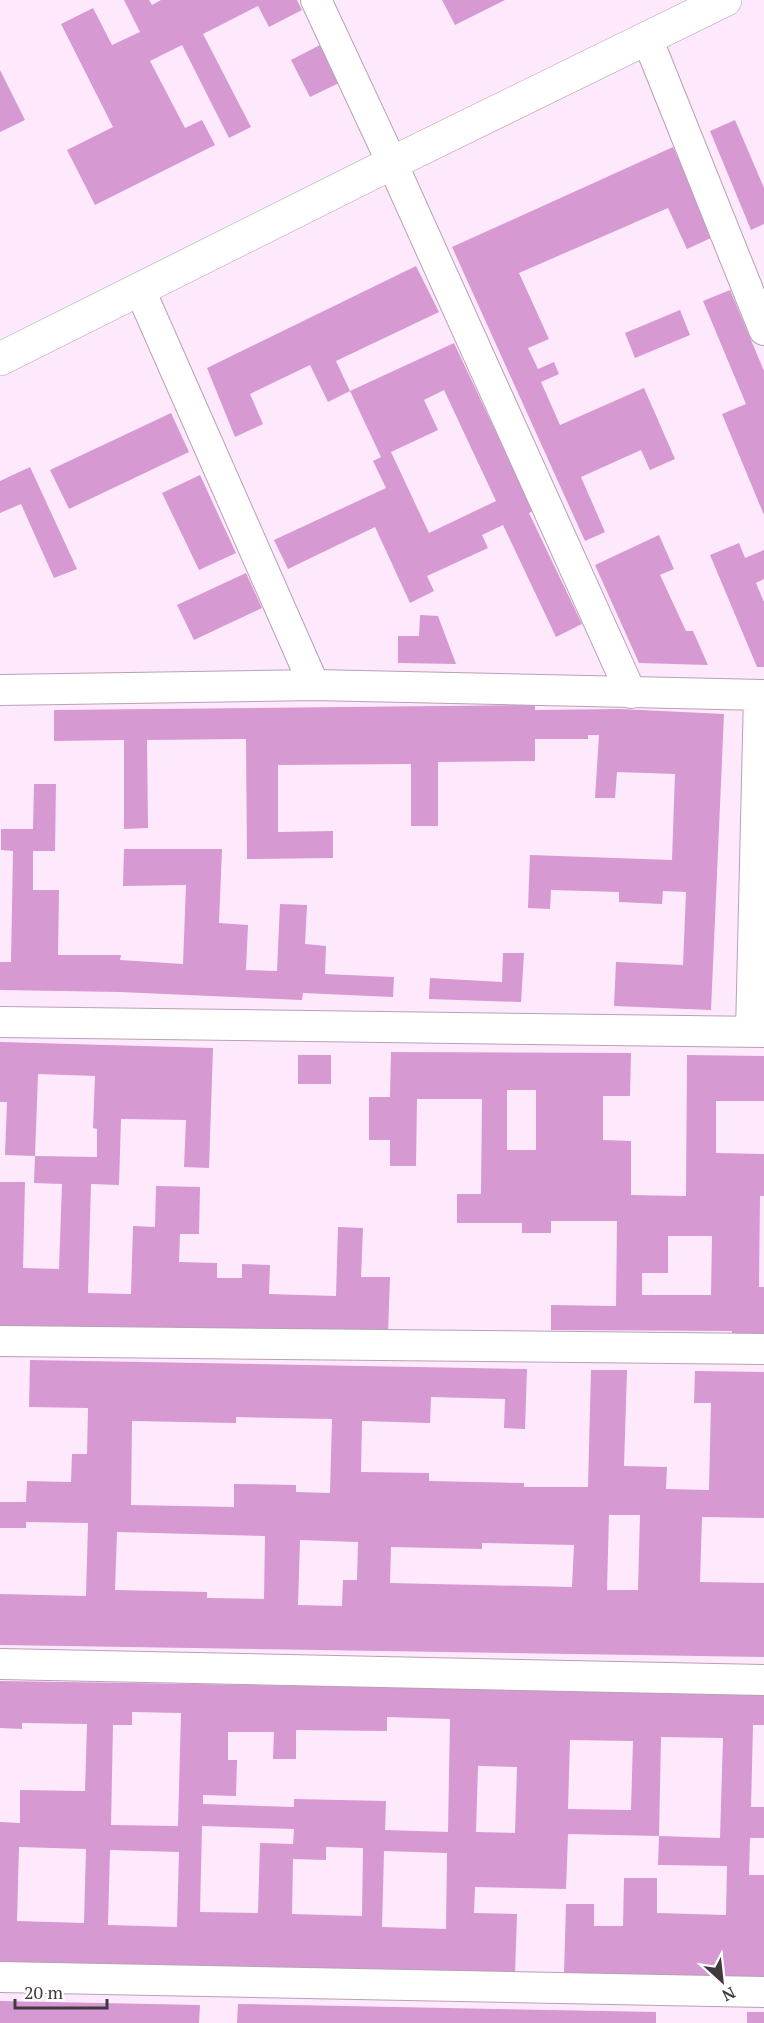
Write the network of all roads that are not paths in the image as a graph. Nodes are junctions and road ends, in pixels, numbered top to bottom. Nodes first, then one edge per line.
1 (316, 0) edge
2 (725, 0) edge
3 (647, 38) junction
4 (392, 163) junction
5 (140, 290) junction
6 (764, 330) edge
7 (0, 359) edge
8 (314, 685) junction
9 (0, 690) edge
10 (632, 693) junction
11 (761, 695) edge
12 (0, 1022) edge
13 (758, 1032) edge
14 (0, 1341) edge
15 (764, 1349) edge
16 (0, 1664) edge
17 (764, 1680) edge
18 (0, 1977) edge
19 (764, 1992) edge

1 - 4 street
2 - 3 main road
3 - 4 main road
3 - 6 street
4 - 5 main road
4 - 10 street
5 - 7 main road
5 - 8 street
8 - 9 street
8 - 10 street
10 - 11 street
11 - 13 street
12 - 13 street
14 - 15 street
16 - 17 street
18 - 19 street

